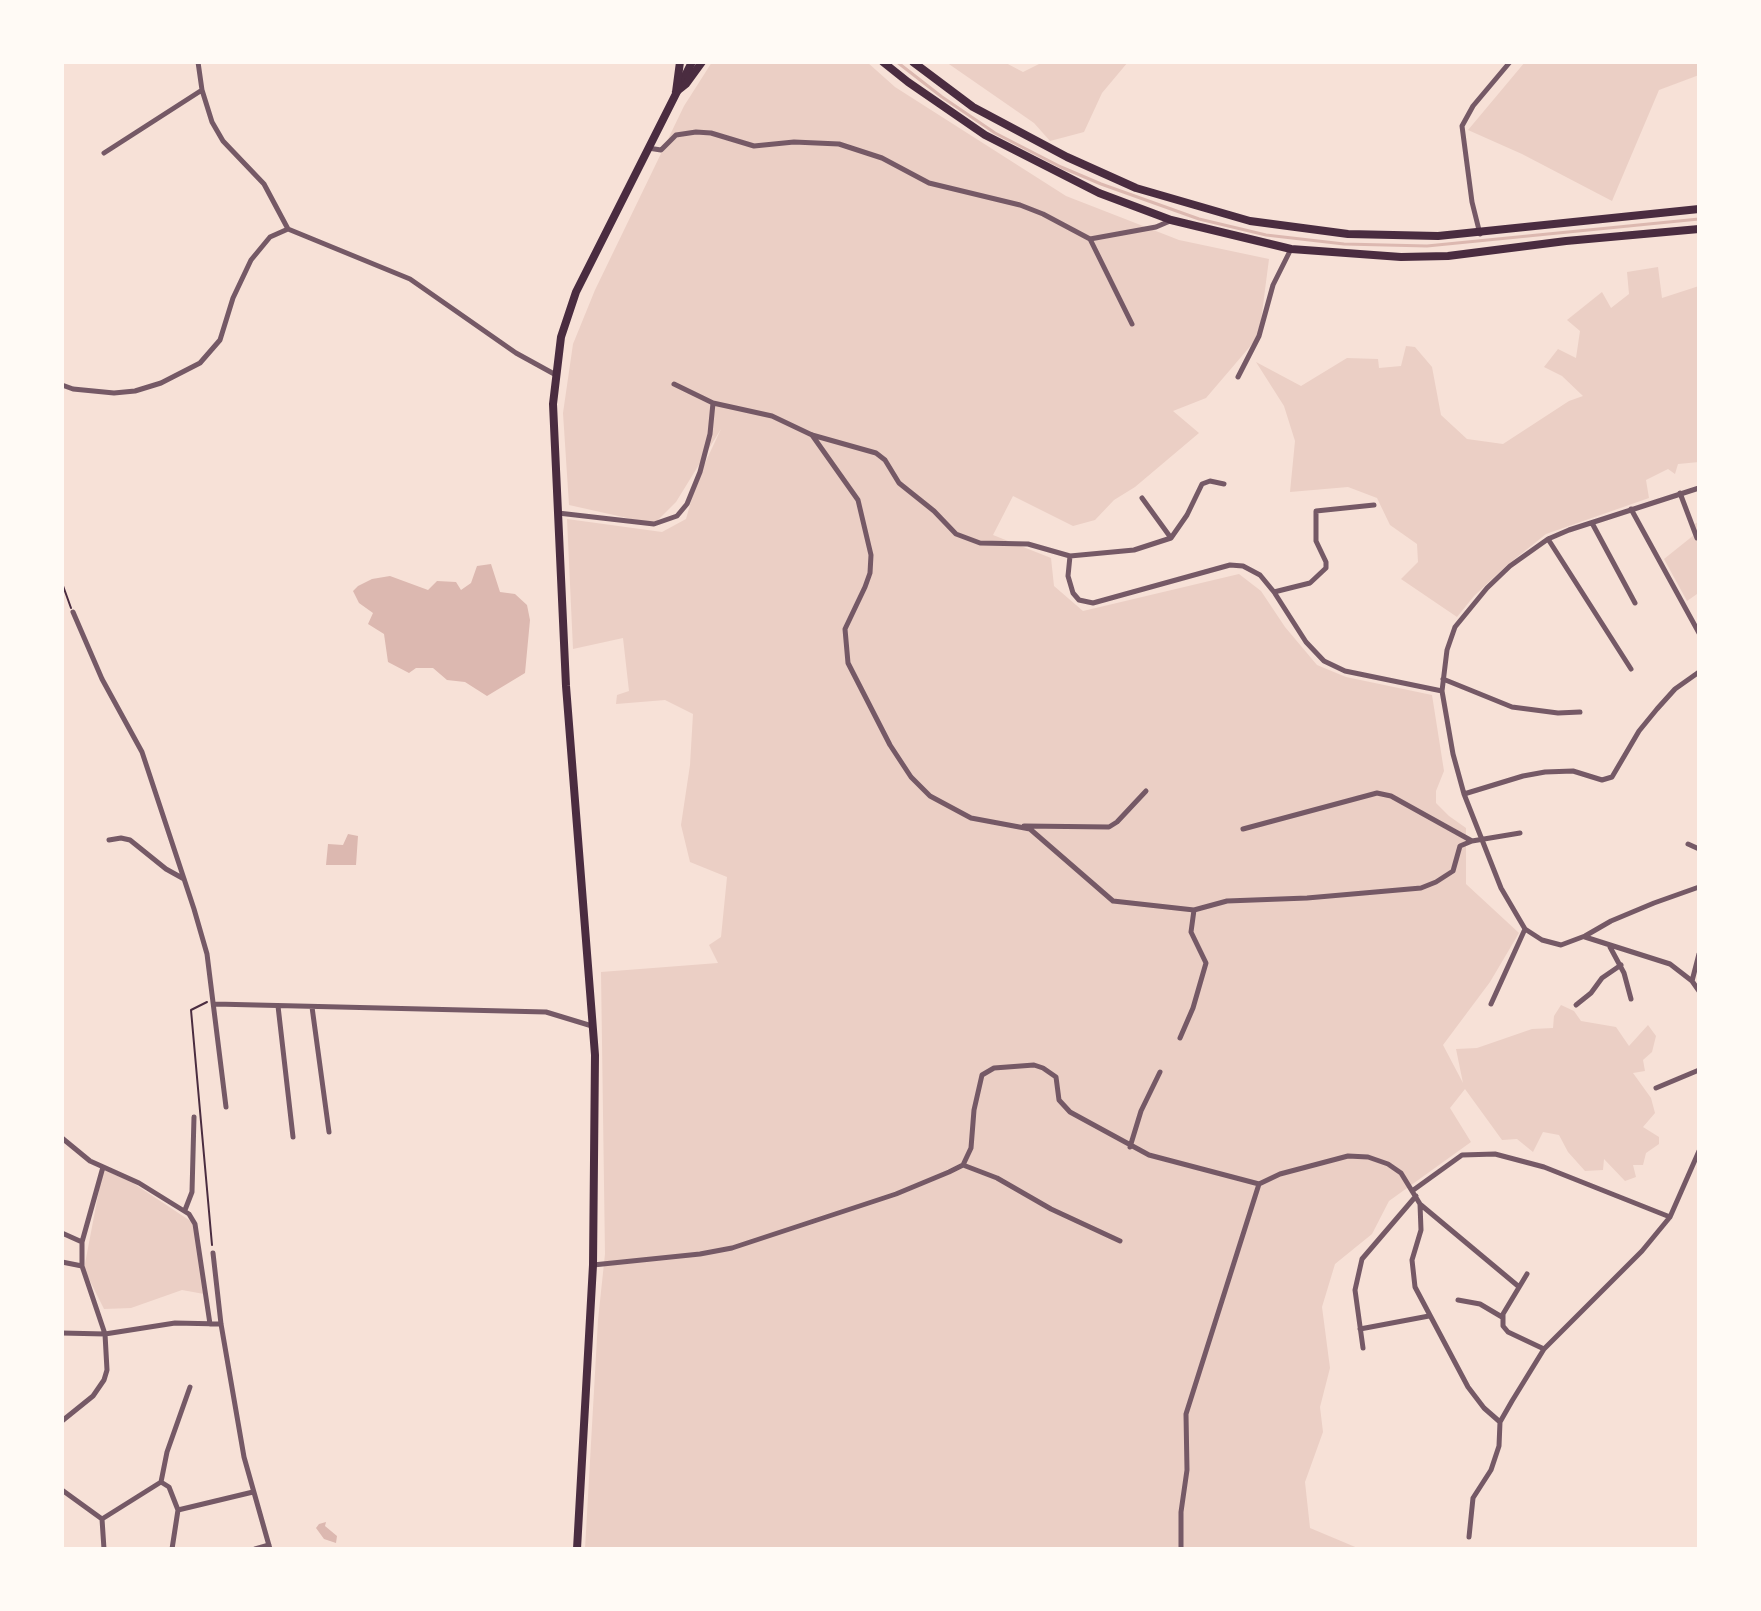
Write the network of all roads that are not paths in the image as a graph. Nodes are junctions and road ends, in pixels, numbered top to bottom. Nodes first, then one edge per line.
1 (198, 62) edge
2 (680, 62) edge
3 (692, 62) edge
4 (702, 62) edge
5 (883, 62) edge
6 (913, 62) edge
7 (1510, 62) edge
8 (202, 90) junction
9 (676, 92) junction
10 (647, 148) junction
11 (104, 153) dead end
12 (1699, 209) edge
13 (1171, 220) junction
14 (288, 229) junction
15 (1699, 229) edge
16 (1480, 234) junction
17 (1090, 239) junction
18 (1291, 249) junction
19 (1132, 324) dead end
20 (556, 375) junction
21 (1238, 377) dead end
22 (674, 384) dead end
23 (62, 385) edge
24 (713, 403) junction
25 (812, 435) junction
26 (1224, 484) dead end
27 (1699, 488) edge
28 (1680, 493) junction
29 (1142, 498) dead end
30 (1374, 505) dead end
31 (1631, 509) junction
32 (557, 512) junction
33 (1592, 523) junction
34 (1171, 538) junction
35 (1697, 538) edge
36 (1548, 539) junction
37 (1070, 556) junction
38 (1274, 592) junction
39 (1635, 603) dead end
40 (73, 612) road end
41 (1699, 633) edge
42 (1631, 669) dead end
43 (1699, 672) edge
44 (1443, 679) junction
45 (1442, 691) junction
46 (1580, 712) dead end
47 (1146, 791) dead end
48 (1464, 794) junction
49 (1023, 826) junction
50 (1243, 829) dead end
51 (1520, 833) dead end
52 (109, 840) dead end
53 (1472, 841) junction
54 (1481, 841) junction
55 (1688, 844) dead end
56 (1699, 849) edge
57 (184, 880) junction
58 (1699, 887) edge
59 (1194, 910) junction
60 (1525, 929) junction
61 (1585, 936) junction
62 (1609, 946) junction
63 (1699, 954) edge
64 (1621, 965) junction
65 (1692, 981) junction
66 (1699, 991) edge
67 (1631, 999) dead end
68 (215, 1004) junction
69 (1491, 1004) dead end
70 (1576, 1005) dead end
71 (278, 1006) junction
72 (312, 1007) junction
73 (593, 1027) junction
74 (1180, 1038) dead end
75 (1699, 1070) edge
76 (1160, 1072) dead end
77 (1656, 1088) dead end
78 (226, 1107) dead end
79 (194, 1117) dead end
80 (329, 1132) dead end
81 (293, 1137) dead end
82 (62, 1138) edge
83 (1130, 1147) junction
84 (1699, 1151) edge
85 (963, 1165) junction
86 (103, 1167) junction
87 (1259, 1184) junction
88 (1414, 1194) junction
89 (1420, 1204) junction
90 (185, 1210) junction
91 (1670, 1217) junction
92 (62, 1233) edge
93 (1120, 1241) dead end
94 (82, 1242) junction
95 (213, 1253) road end
96 (62, 1262) edge
97 (593, 1265) junction
98 (82, 1266) junction
99 (1527, 1274) dead end
100 (1518, 1286) junction
101 (1458, 1300) dead end
102 (1429, 1316) junction
103 (1502, 1317) junction
104 (210, 1324) junction
105 (221, 1324) junction
106 (1360, 1329) junction
107 (62, 1333) edge
108 (105, 1334) junction
109 (1363, 1348) dead end
110 (1544, 1349) junction
111 (190, 1387) dead end
112 (62, 1421) edge
113 (1500, 1422) junction
114 (161, 1482) junction
115 (62, 1490) edge
116 (253, 1492) junction
117 (178, 1510) junction
118 (102, 1519) junction
119 (1469, 1537) dead end
120 (269, 1547) edge
121 (104, 1549) edge
122 (172, 1549) edge
123 (255, 1549) edge
124 (577, 1549) edge
125 (1181, 1549) edge

1 - 8 street
2 - 9 main road
3 - 9 main road
4 - 9 main road
5 - 13 main road
6 - 16 main road
7 - 16 street
8 - 11 street
8 - 14 street
9 - 10 main road
10 - 17 street
10 - 20 main road
12 - 16 main road
13 - 17 street
13 - 18 main road
14 - 20 street
14 - 23 street
15 - 18 main road
17 - 19 street
18 - 21 street
20 - 32 main road
22 - 24 street
24 - 25 street
24 - 32 street
25 - 37 street
25 - 49 street
26 - 34 street
27 - 28 street
28 - 31 street
28 - 35 street
29 - 34 street
30 - 38 street
31 - 33 street
31 - 41 street
32 - 73 main road
33 - 36 street
33 - 39 street
34 - 37 street
36 - 42 street
36 - 44 street
37 - 38 street
38 - 45 street
40 - 57 street
43 - 48 street
44 - 45 street
44 - 46 street
45 - 48 street
47 - 49 street
48 - 54 street
49 - 59 street
50 - 53 street
51 - 54 street
52 - 57 street
53 - 54 street
53 - 59 street
54 - 60 street
55 - 56 street
57 - 68 street
58 - 61 street
59 - 74 street
60 - 61 street
60 - 69 street
61 - 62 street
62 - 64 street
62 - 65 street
63 - 65 street
64 - 67 street
64 - 70 street
65 - 66 street
68 - 71 street
68 - 78 street
71 - 72 street
71 - 81 street
72 - 73 street
72 - 80 street
73 - 97 main road
75 - 77 street
76 - 83 street
79 - 90 street
82 - 86 street
83 - 85 street
83 - 87 street
84 - 91 street
85 - 93 street
85 - 97 street
86 - 90 street
86 - 94 street
87 - 88 street
87 - 125 street
88 - 89 street
88 - 91 street
88 - 106 street
89 - 100 street
89 - 102 street
90 - 104 street
91 - 110 street
92 - 94 street
94 - 98 street
95 - 105 street
96 - 98 street
97 - 124 main road
98 - 108 street
99 - 100 street
100 - 103 street
101 - 103 street
102 - 106 street
102 - 113 street
103 - 110 street
104 - 105 street
104 - 108 street
105 - 116 street
106 - 109 street
107 - 108 street
108 - 112 street
110 - 113 street
111 - 114 street
113 - 119 street
114 - 117 street
114 - 118 street
115 - 118 street
116 - 117 street
116 - 120 street
117 - 122 street
118 - 121 street
120 - 123 street

